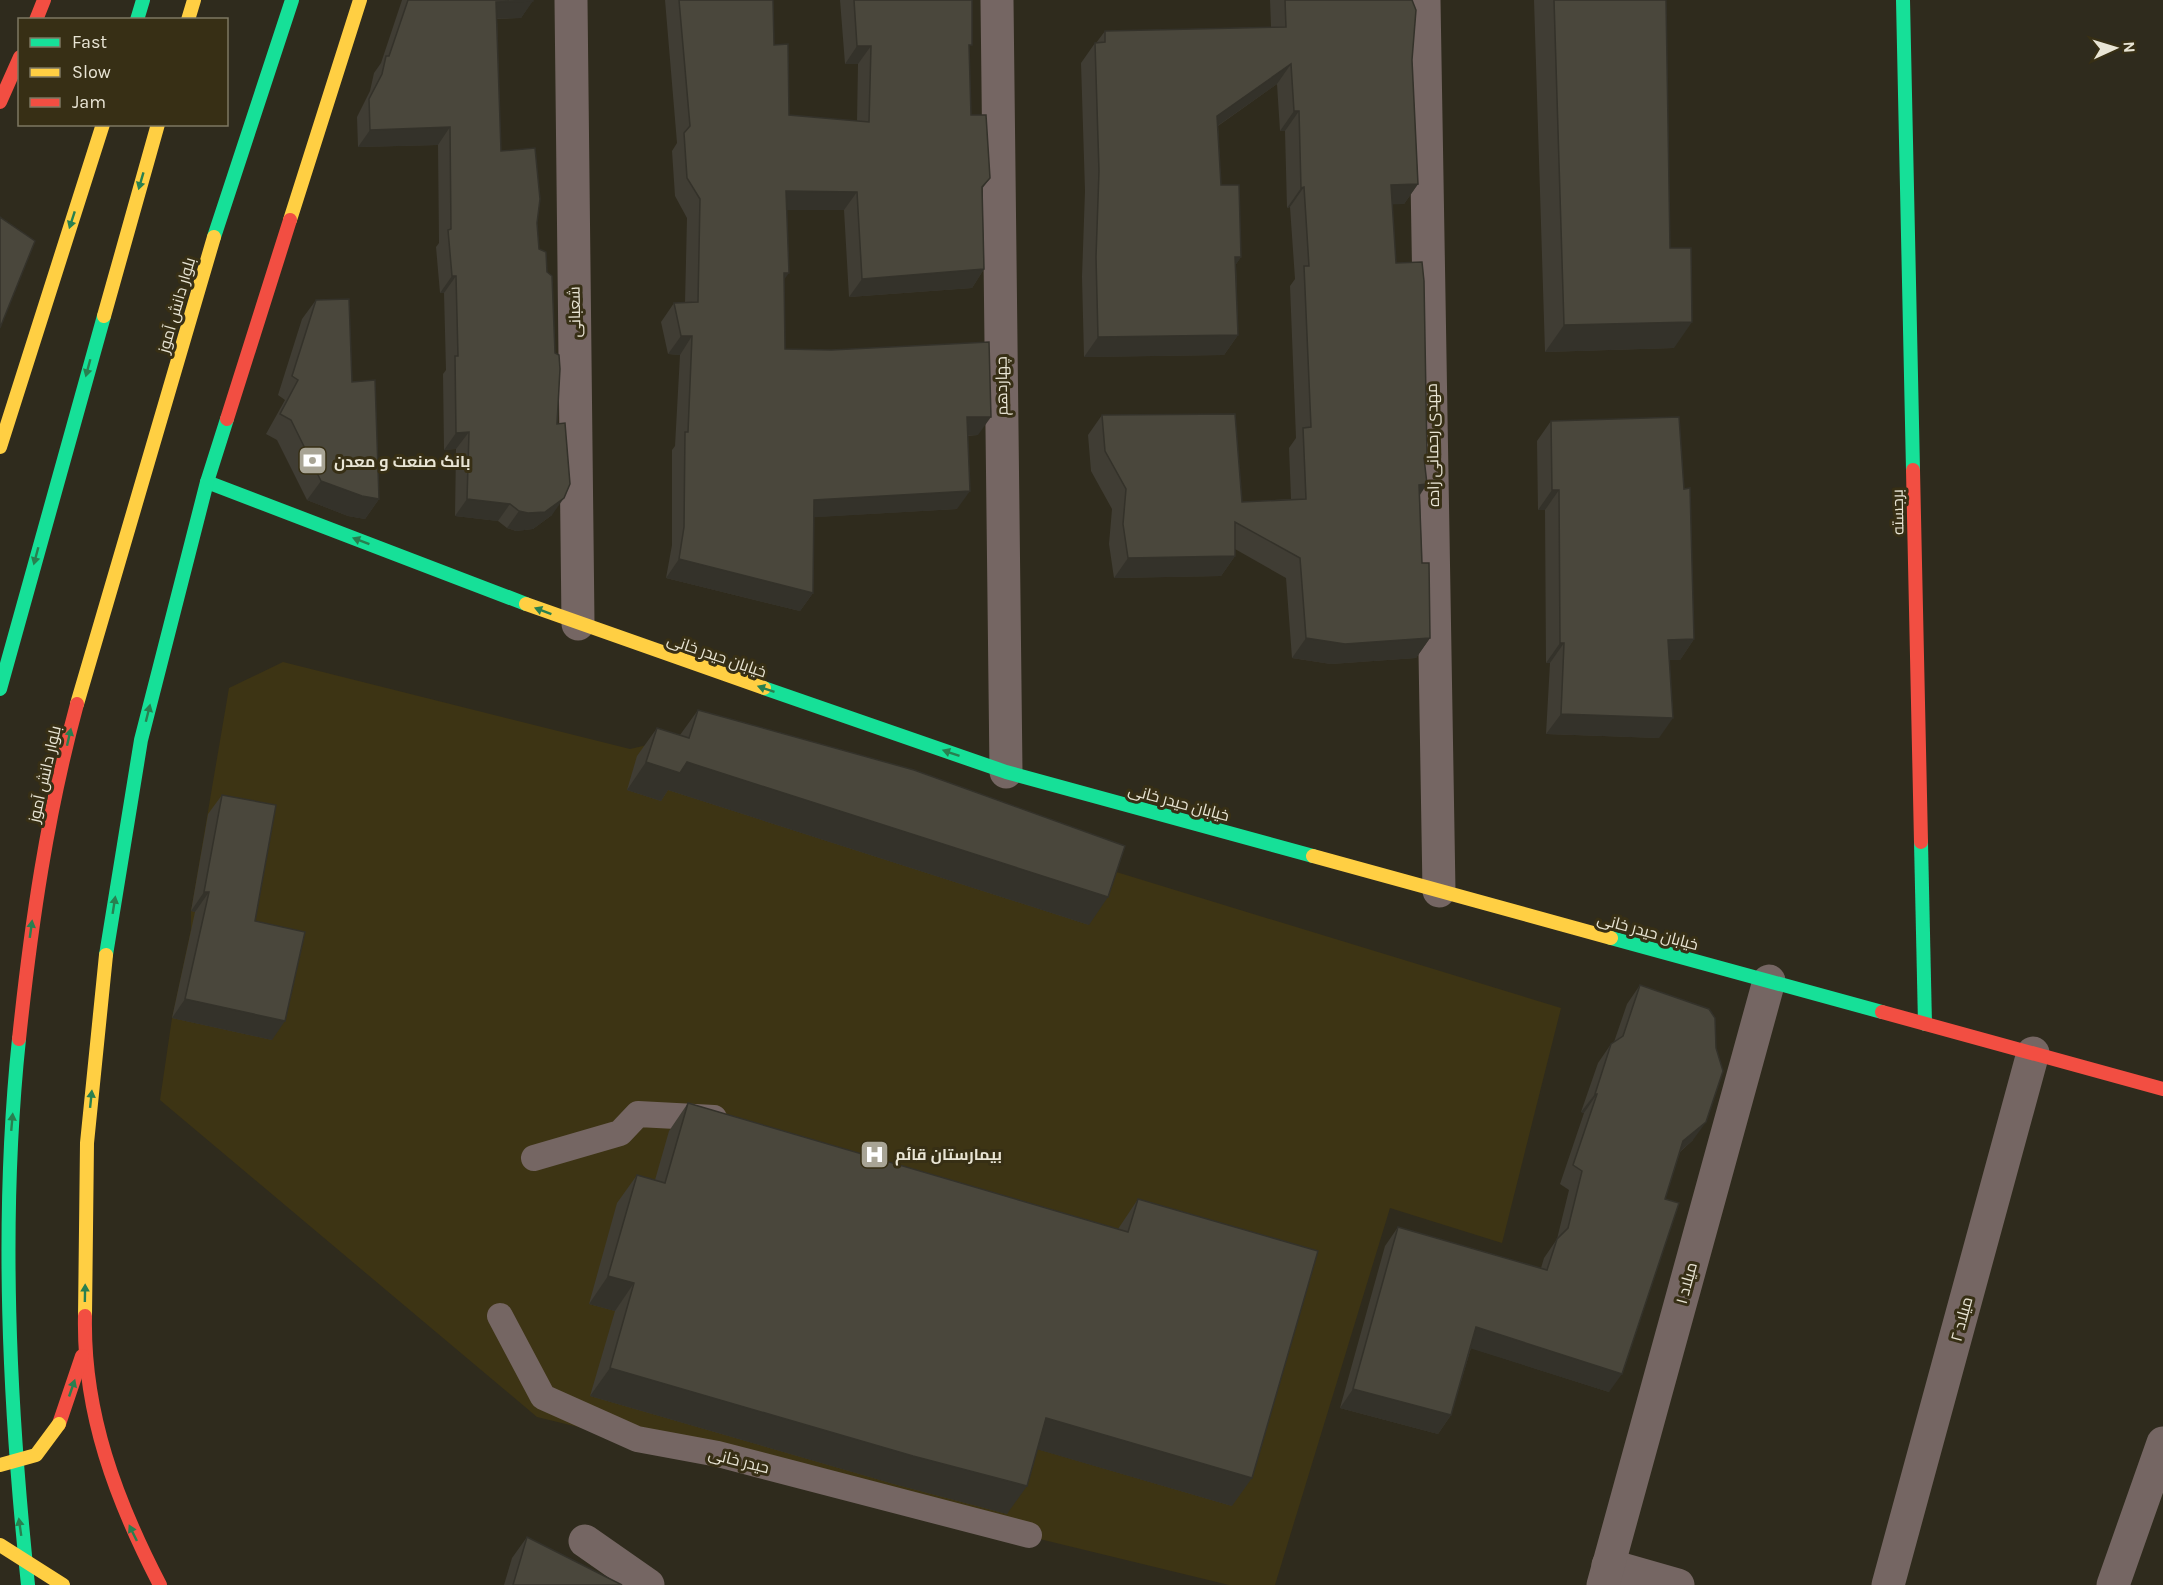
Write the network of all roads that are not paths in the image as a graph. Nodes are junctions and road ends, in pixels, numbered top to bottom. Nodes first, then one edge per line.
1 (44, 0) edge
2 (143, 0) edge
3 (194, 0) edge
4 (292, 0) edge
5 (360, 0) edge
6 (571, 0) edge
7 (997, 0) edge
8 (1424, 0) edge
9 (1903, 0) edge
10 (37, 18) edge
11 (138, 18) edge
12 (189, 18) edge
13 (18, 62) edge
14 (0, 102) edge
15 (102, 126) edge
16 (157, 126) edge
17 (0, 447) edge
18 (207, 482) junction
19 (578, 624) junction
20 (0, 689) edge
21 (1006, 772) junction
22 (1439, 891) junction
23 (1768, 981) junction
24 (1925, 1024) junction
25 (2033, 1053) junction
26 (2163, 1089) edge
27 (740, 1122) edge
28 (534, 1158) dead end
29 (500, 1316) dead end
30 (84, 1352) junction
31 (2163, 1443) edge
32 (0, 1465) edge
33 (1029, 1534) dead end
34 (585, 1541) dead end
35 (0, 1545) edge
36 (1605, 1575) edge
37 (28, 1585) edge
38 (63, 1585) edge
39 (160, 1585) edge
40 (648, 1585) edge
41 (1678, 1585) edge
42 (1888, 1585) edge
43 (2113, 1585) edge

1 - 10 main road
2 - 11 main road
3 - 12 main road
37 -> 4 main road, بلوار دانش آموز
5 - 18 main road
6 - 19 street, شعبانی
7 - 21 street, چهاردهم
8 - 22 street, مهدی رحمانی زاده
9 - 24 main road, برجسته
13 - 14 main road
15 -> 17 main road
16 -> 20 main road
19 -> 18 main road, خیابان حیدر خانی
30 -> 18 main road
21 -> 19 main road, خیابان حیدر خانی
21 - 22 main road, خیابان حیدر خانی
22 - 23 main road, خیابان حیدر خانی
23 - 24 main road, خیابان حیدر خانی
23 - 36 street, میلاد ۱
24 - 25 main road, خیابان حیدر خانی
25 - 26 main road, خیابان حیدر خانی
25 - 42 street, میلاد ۲
27 - 28 lane
29 - 33 lane, حیدر خانی
32 -> 30 main road, bridge
39 -> 30 main road
31 - 43 street
34 - 40 street
35 - 38 main road, bridge
36 - 41 street

